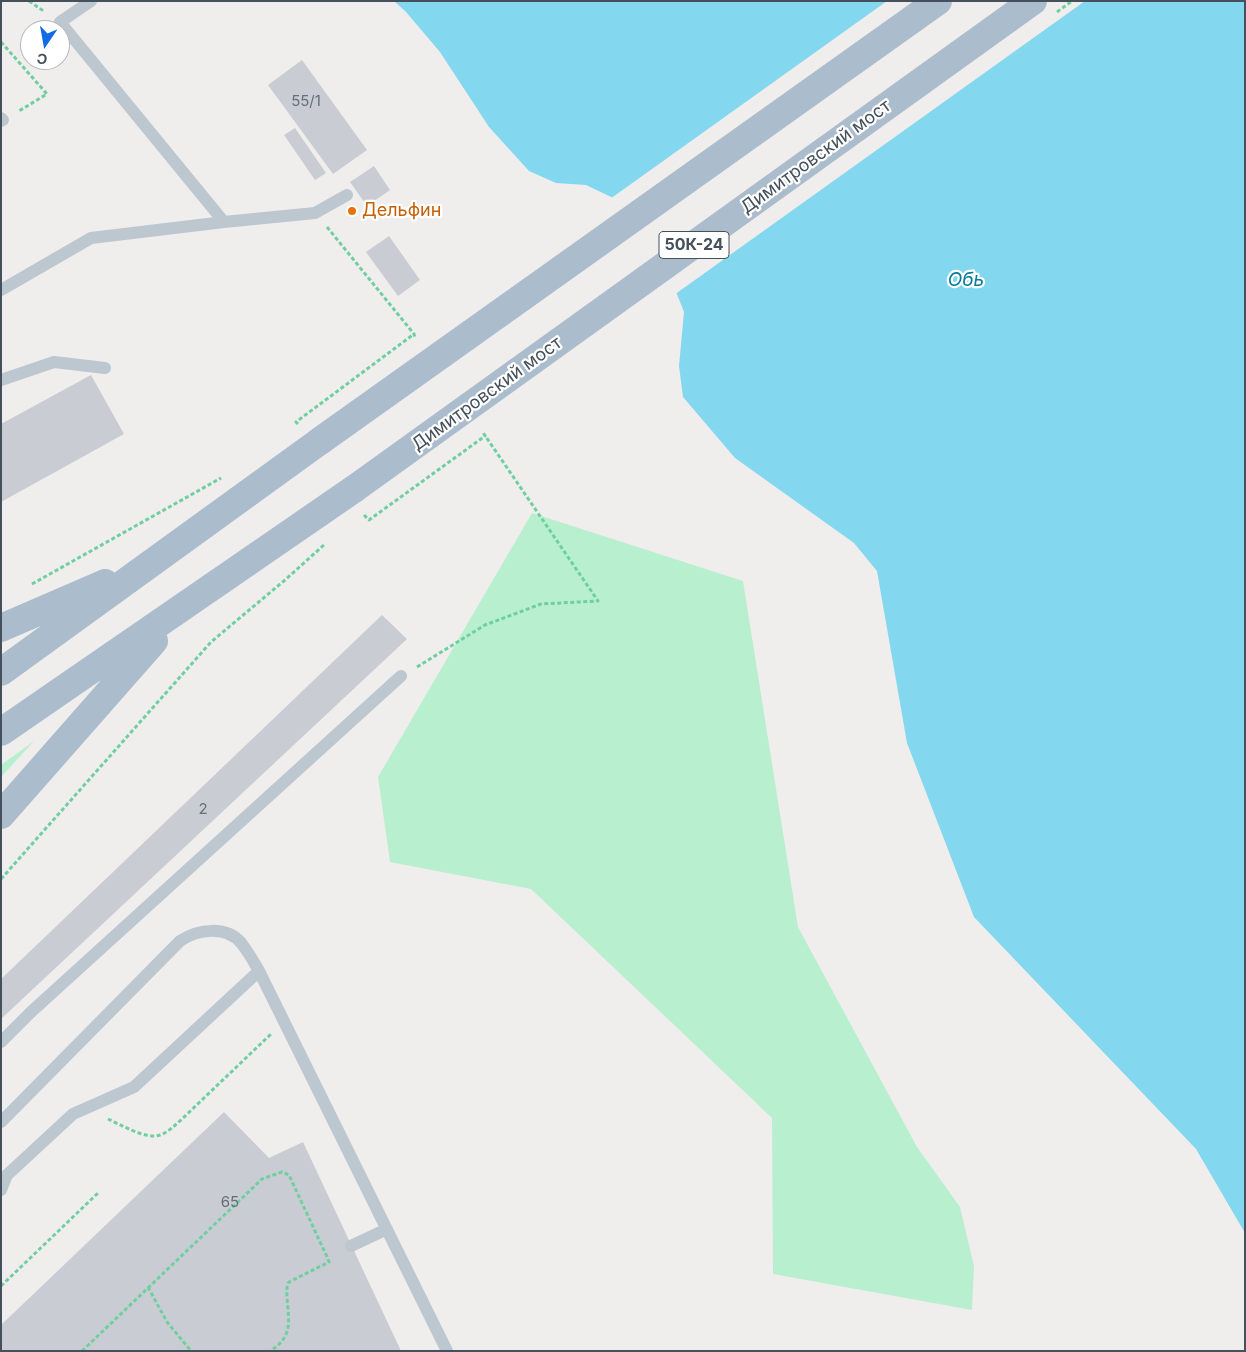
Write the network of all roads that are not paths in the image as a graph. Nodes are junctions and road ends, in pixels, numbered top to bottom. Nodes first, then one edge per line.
1 (91, 1) edge
2 (938, 1) edge
3 (1033, 1) edge
4 (346, 195) dead end
5 (224, 222) junction
6 (1, 290) edge
7 (105, 368) dead end
8 (1, 380) edge
9 (152, 563) junction
10 (182, 609) junction
11 (1, 628) edge
12 (1, 672) edge
13 (402, 676) road end
14 (1, 732) edge
15 (1, 814) edge
16 (259, 971) junction
17 (1, 1042) edge
18 (1, 1122) edge
19 (1, 1190) edge
20 (387, 1230) junction
21 (352, 1246) dead end
22 (446, 1351) edge

1 - 5 lane
2 - 9 main road, 50К-24, bridge
3 - 10 main road, Димитровский мост / 50К-24, bridge
4 - 5 lane
5 - 6 lane
7 - 8 lane
9 - 11 main road
9 - 12 main road
10 - 14 main road
10 - 15 main road
13 - 17 lane
16 - 18 lane
16 - 19 lane
16 - 20 lane
20 - 21 lane
20 - 22 lane

